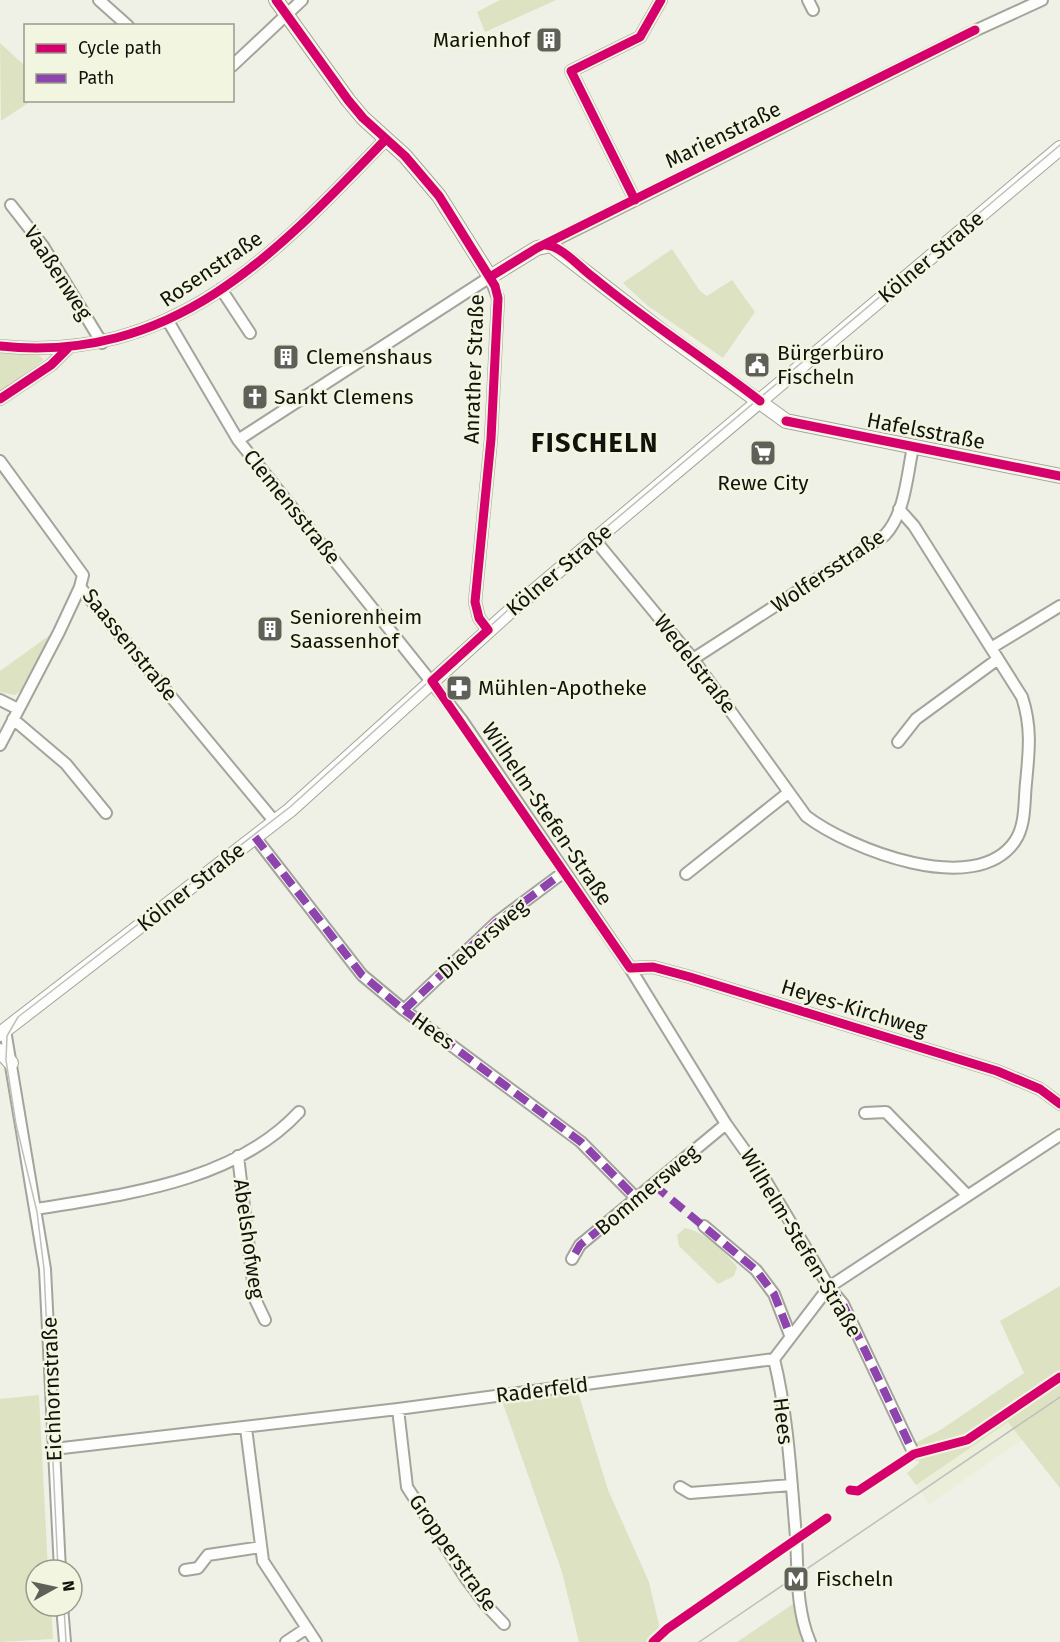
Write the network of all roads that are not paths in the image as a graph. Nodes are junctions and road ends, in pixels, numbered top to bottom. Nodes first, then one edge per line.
1 (99, 0) edge
2 (276, 0) edge
3 (302, 0) edge
4 (662, 0) edge
5 (1042, 0) edge
6 (287, 13) junction
7 (126, 24) edge
8 (234, 64) edge
9 (386, 140) junction
10 (1060, 148) edge
11 (635, 200) junction
12 (10, 205) dead end
13 (545, 245) junction
14 (490, 277) junction
15 (221, 289) junction
16 (168, 321) junction
17 (250, 333) dead end
18 (102, 343) junction
19 (0, 346) edge
20 (68, 348) junction
21 (0, 399) edge
22 (760, 401) junction
23 (238, 440) junction
24 (913, 447) junction
25 (0, 461) edge
26 (1060, 476) edge
27 (899, 509) junction
28 (596, 540) junction
29 (81, 587) junction
30 (1060, 606) edge
31 (488, 630) junction
32 (991, 648) junction
33 (693, 658) junction
34 (998, 659) junction
35 (432, 681) junction
36 (0, 700) edge
37 (16, 714) junction
38 (898, 742) dead end
39 (0, 744) edge
40 (788, 794) junction
41 (106, 813) dead end
42 (275, 822) junction
43 (255, 837) junction
44 (564, 872) junction
45 (686, 873) dead end
46 (630, 968) junction
47 (404, 1010) junction
48 (3, 1032) edge
49 (0, 1051) edge
50 (11, 1063) junction
51 (1060, 1104) edge
52 (299, 1112) dead end
53 (865, 1113) dead end
54 (726, 1124) junction
55 (1060, 1135) edge
56 (238, 1156) junction
57 (967, 1195) junction
58 (637, 1199) junction
59 (37, 1209) junction
60 (704, 1226) dead end
61 (572, 1260) dead end
62 (829, 1287) junction
63 (265, 1320) dead end
64 (790, 1335) junction
65 (774, 1359) junction
66 (398, 1409) junction
67 (246, 1428) junction
68 (54, 1449) junction
69 (914, 1454) dead end
70 (792, 1485) junction
71 (680, 1487) dead end
72 (261, 1547) junction
73 (59, 1558) edge
74 (185, 1569) dead end
75 (63, 1618) edge
76 (504, 1624) dead end
77 (307, 1628) junction
78 (64, 1642) edge
79 (286, 1642) edge
80 (316, 1642) edge
81 (810, 1642) edge

1 - 7 street
2 - 6 main road, Anrather Straße
3 - 6 street
4 - 11 street
5 - 11 street, Marienstraße
6 - 8 street
6 - 9 main road, Anrather Straße
9 - 14 main road, Anrather Straße
9 - 15 street, Rosenstraße
10 - 22 main road, Kölner Straße
11 - 13 street, Marienstraße
12 - 18 street, Vaaßenweg
13 - 14 main road, Marienstraße
13 - 22 main road, Hafelsstraße
14 - 23 street, Marienstraße
14 - 31 street, Anrather Straße
15 - 16 street, Rosenstraße
15 - 17 street
16 - 18 street, Rosenstraße
16 - 23 street, Clemensstraße
18 - 20 street, Rosenstraße
19 - 20 street, Rosenstraße
20 - 21 street
22 - 24 main road, Hafelsstraße
22 - 28 main road, Kölner Straße
23 - 35 street, Clemensstraße
24 - 26 main road, Hafelsstraße
24 - 27 street, Wolfersstraße
25 - 29 street, Saassenstraße
27 - 32 street, Wedelstraße
27 - 33 street, Wolfersstraße
28 - 31 main road, Kölner Straße
28 - 33 street, Wedelstraße
29 - 37 street
29 - 42 street, Saassenstraße
30 - 32 street
31 - 35 main road, Kölner Straße
32 - 34 street, Wedelstraße
33 - 40 street, Wedelstraße
34 - 38 street
34 - 40 street, Wedelstraße
35 - 42 main road, Kölner Straße
35 - 44 street, Wilhelm-Stefen-Straße
36 - 37 street
37 - 39 street
37 - 41 street
40 - 45 street
42 - 43 main road, Kölner Straße
43 - 47 street, Hees
43 - 48 main road, Kölner Straße
44 - 46 street, Wilhelm-Stefen-Straße
44 - 47 street, Diebersweg
46 - 51 street, Heyes-Kirchweg
46 - 54 street, Wilhelm-Stefen-Straße
47 - 58 street, Hees
48 - 50 street, Eichhornstraße
49 - 50 main road
50 - 59 street, Eichhornstraße
52 - 56 street
53 - 57 street
54 - 58 street, Bommersweg
54 - 62 street, Wilhelm-Stefen-Straße
55 - 57 street
56 - 59 street
56 - 63 street, Abelshofweg
57 - 62 street
58 - 61 street, Bommersweg
59 - 68 street, Eichhornstraße
60 - 64 street
62 - 64 street
62 - 69 street, Wilhelm-Stefen-Straße
64 - 65 street
65 - 66 street, Raderfeld
65 - 70 street, Hees
66 - 67 street, Raderfeld
66 - 76 street, Gropperstraße
67 - 68 street, Raderfeld
67 - 72 street
68 - 73 street, Eichhornstraße
70 - 71 street
70 - 81 street, Hees
72 - 74 street
72 - 77 street
75 - 78 street
77 - 79 street
77 - 80 street

